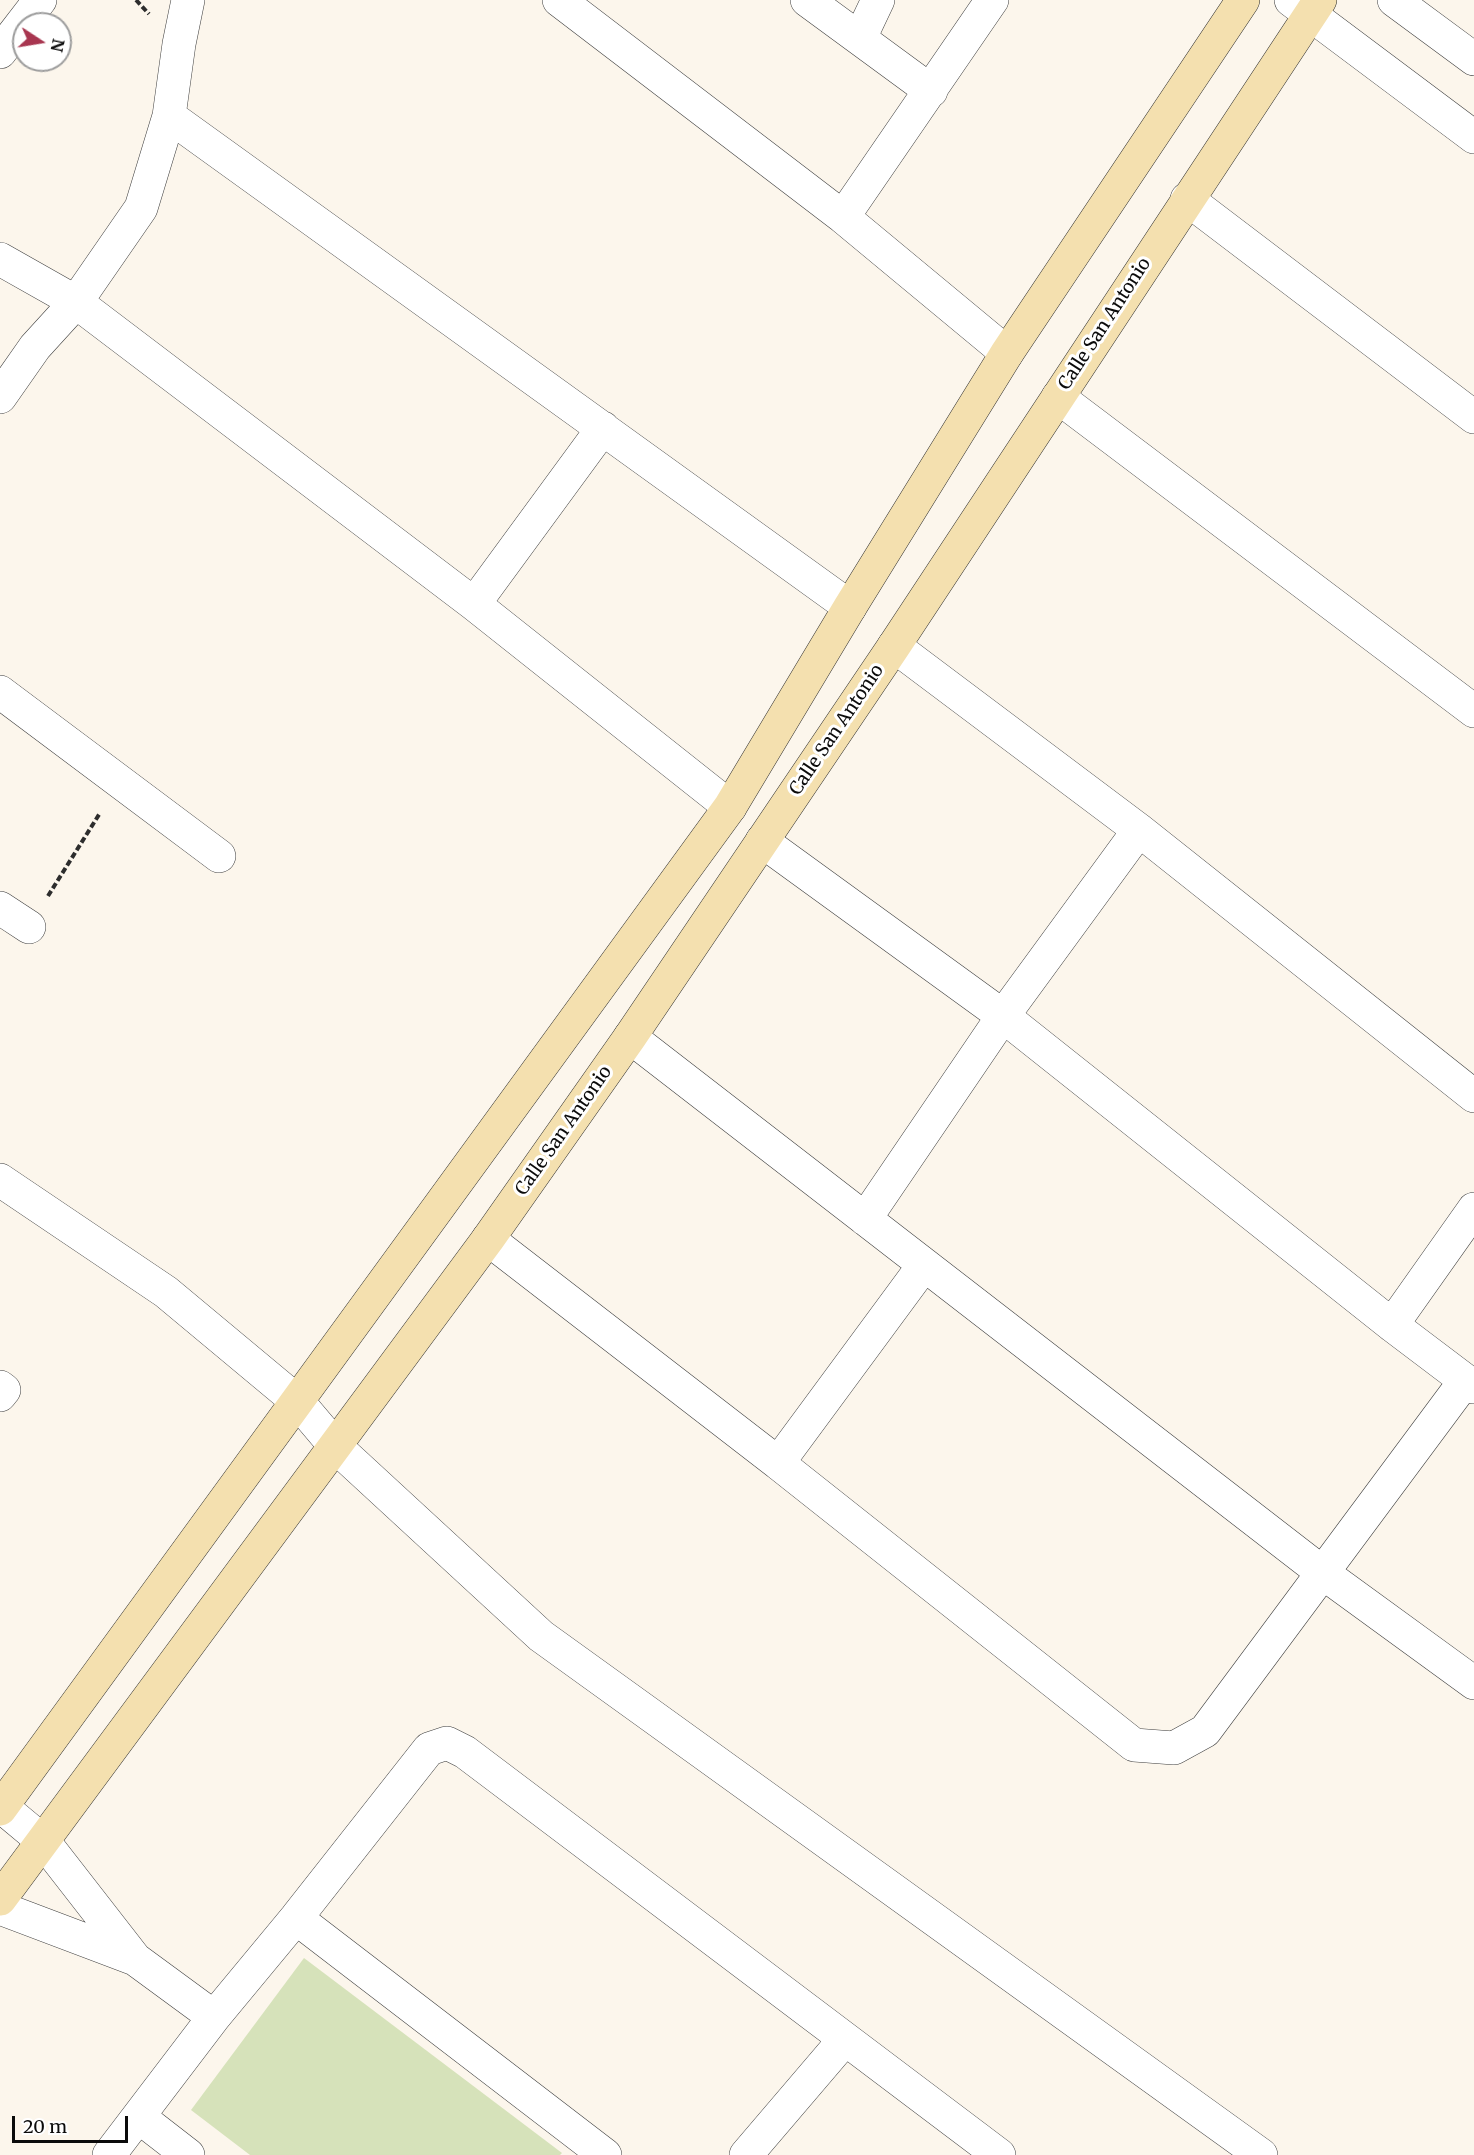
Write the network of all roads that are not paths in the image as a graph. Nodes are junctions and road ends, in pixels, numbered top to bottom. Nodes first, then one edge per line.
1 (40, 0) edge
2 (188, 0) edge
3 (559, 0) edge
4 (807, 0) edge
5 (878, 0) edge
6 (992, 0) edge
7 (1244, 0) edge
8 (1394, 0) edge
9 (1307, 4) edge
10 (860, 38) junction
11 (0, 51) edge
12 (1474, 59) edge
13 (931, 91) junction
14 (169, 116) junction
15 (1474, 137) edge
16 (1187, 199) junction
17 (843, 218) junction
18 (0, 259) edge
19 (76, 302) junction
20 (1007, 353) junction
21 (0, 397) edge
22 (1058, 397) junction
23 (1474, 417) edge
24 (603, 428) junction
25 (474, 604) junction
26 (850, 607) junction
27 (894, 646) junction
28 (0, 692) edge
29 (1474, 711) edge
30 (730, 807) junction
31 (1139, 830) junction
32 (762, 841) junction
33 (219, 856) dead end
34 (0, 908) edge
35 (28, 927) road end
36 (1003, 1016) junction
37 (630, 1037) junction
38 (1474, 1096) edge
39 (0, 1180) edge
40 (1474, 1209) edge
41 (865, 1219) junction
42 (488, 1239) junction
43 (924, 1265) junction
44 (1392, 1325) junction
45 (1470, 1384) edge
46 (0, 1387) edge
47 (0, 1395) edge
48 (298, 1402) junction
49 (336, 1447) junction
50 (778, 1463) junction
51 (1323, 1573) junction
52 (1474, 1683) edge
53 (1, 1808) edge
54 (44, 1842) junction
55 (0, 1899) edge
56 (0, 1908) edge
57 (296, 1918) junction
58 (135, 1959) junction
59 (214, 2017) junction
60 (845, 2039) junction
61 (139, 2116) junction
62 (109, 2155) edge
63 (188, 2155) edge
64 (605, 2155) edge
65 (746, 2155) edge
66 (999, 2155) edge
67 (1261, 2155) edge

1 - 11 street
2 - 14 street
3 - 17 street
4 - 10 street
5 - 10 street
6 - 13 street
7 - 20 street
8 - 12 street
9 - 15 street
9 - 16 street, Calle San Antonio
10 - 13 street
13 - 17 street
14 - 19 street
14 - 24 street
16 - 22 street, Calle San Antonio
16 - 23 street
17 - 20 street
18 - 19 street
19 - 21 street
19 - 25 street
20 - 26 street
22 - 27 street, Calle San Antonio
22 - 29 street
24 - 25 street
24 - 26 street
25 - 30 street
26 - 30 street
27 - 31 street
27 - 32 street, Calle San Antonio
28 - 33 street
30 - 48 street
31 - 36 street
31 - 38 street
32 - 36 street
32 - 37 street, Calle San Antonio
34 - 35 street
36 - 41 street
36 - 44 street
37 - 41 street
37 - 42 street, Calle San Antonio
39 - 48 street
40 - 44 street
41 - 43 street
42 - 49 street, Calle San Antonio
42 - 50 street
43 - 50 street
43 - 51 street
44 - 45 street
45 - 51 street
46 - 47 street
48 - 49 street
48 - 53 street
49 - 54 street, Calle San Antonio
49 - 67 street
50 - 51 street
51 - 52 street
53 - 54 street
54 - 55 street, Calle San Antonio
54 - 58 street
56 - 58 street
57 - 59 street
57 - 60 street
57 - 64 street
58 - 59 street
59 - 61 street
60 - 65 street
60 - 66 street
61 - 62 street
61 - 63 street

